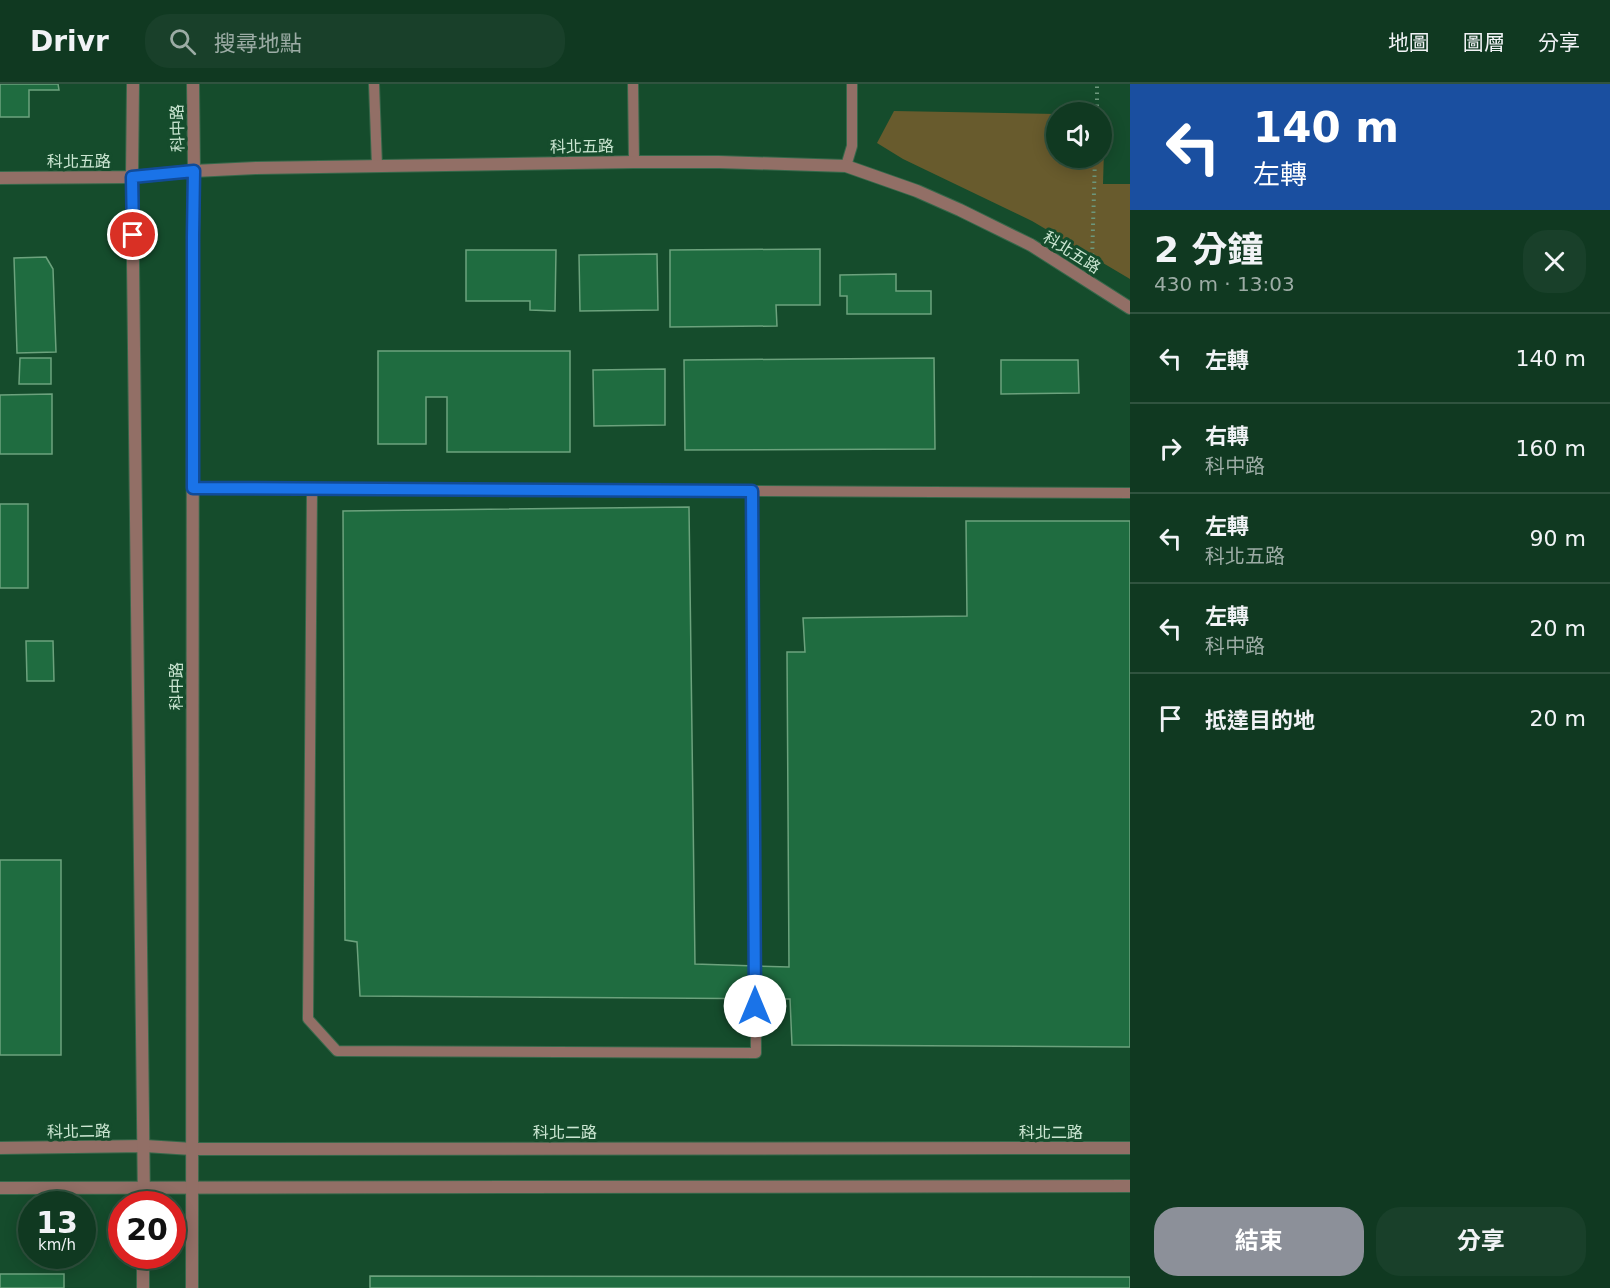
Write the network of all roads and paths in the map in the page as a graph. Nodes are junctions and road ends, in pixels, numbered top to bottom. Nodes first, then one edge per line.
1 (133, 84) edge
2 (193, 84) edge
3 (374, 84) edge
4 (633, 84) edge
5 (852, 84) edge
6 (1097, 84) edge
7 (1097, 102) edge
8 (634, 162) junction
9 (376, 166) junction
10 (846, 166) junction
11 (1095, 168) edge
12 (194, 171) junction
13 (132, 177) junction
14 (0, 178) edge
15 (1092, 261) dead end
16 (1130, 308) edge
17 (193, 488) junction
18 (312, 489) junction
19 (752, 491) junction
20 (1130, 493) edge
21 (145, 1146) junction
22 (0, 1148) edge
23 (1130, 1148) edge
24 (192, 1149) junction
25 (1130, 1186) edge
26 (192, 1187) junction
27 (0, 1188) edge
28 (145, 1188) junction
29 (145, 1191) edge
30 (143, 1269) edge
31 (143, 1288) edge
32 (192, 1288) edge

1 - 13 street
2 - 12 street, 科中路
3 - 9 lane
4 - 8 lane
5 - 10 lane
6 - 7 path
8 - 9 street, 科北五路
8 - 10 street, 科北五路
9 - 12 street, 科北五路
10 - 16 street, 科北五路
11 - 15 path
12 - 13 street, 科北五路
12 - 17 street, 科中路
13 - 14 street, 科北五路
13 - 21 street
17 - 18 lane
17 - 24 street, 科中路
18 - 19 lane
18 - 19 lane
19 - 20 lane
21 - 22 street, 科北二路
21 - 24 street, 科北二路
21 - 28 street
23 - 24 street, 科北二路
24 - 26 street, 科中路
25 - 26 street
26 - 28 street
26 - 32 street, 科中路
27 - 28 street
28 - 29 street
30 - 31 street

